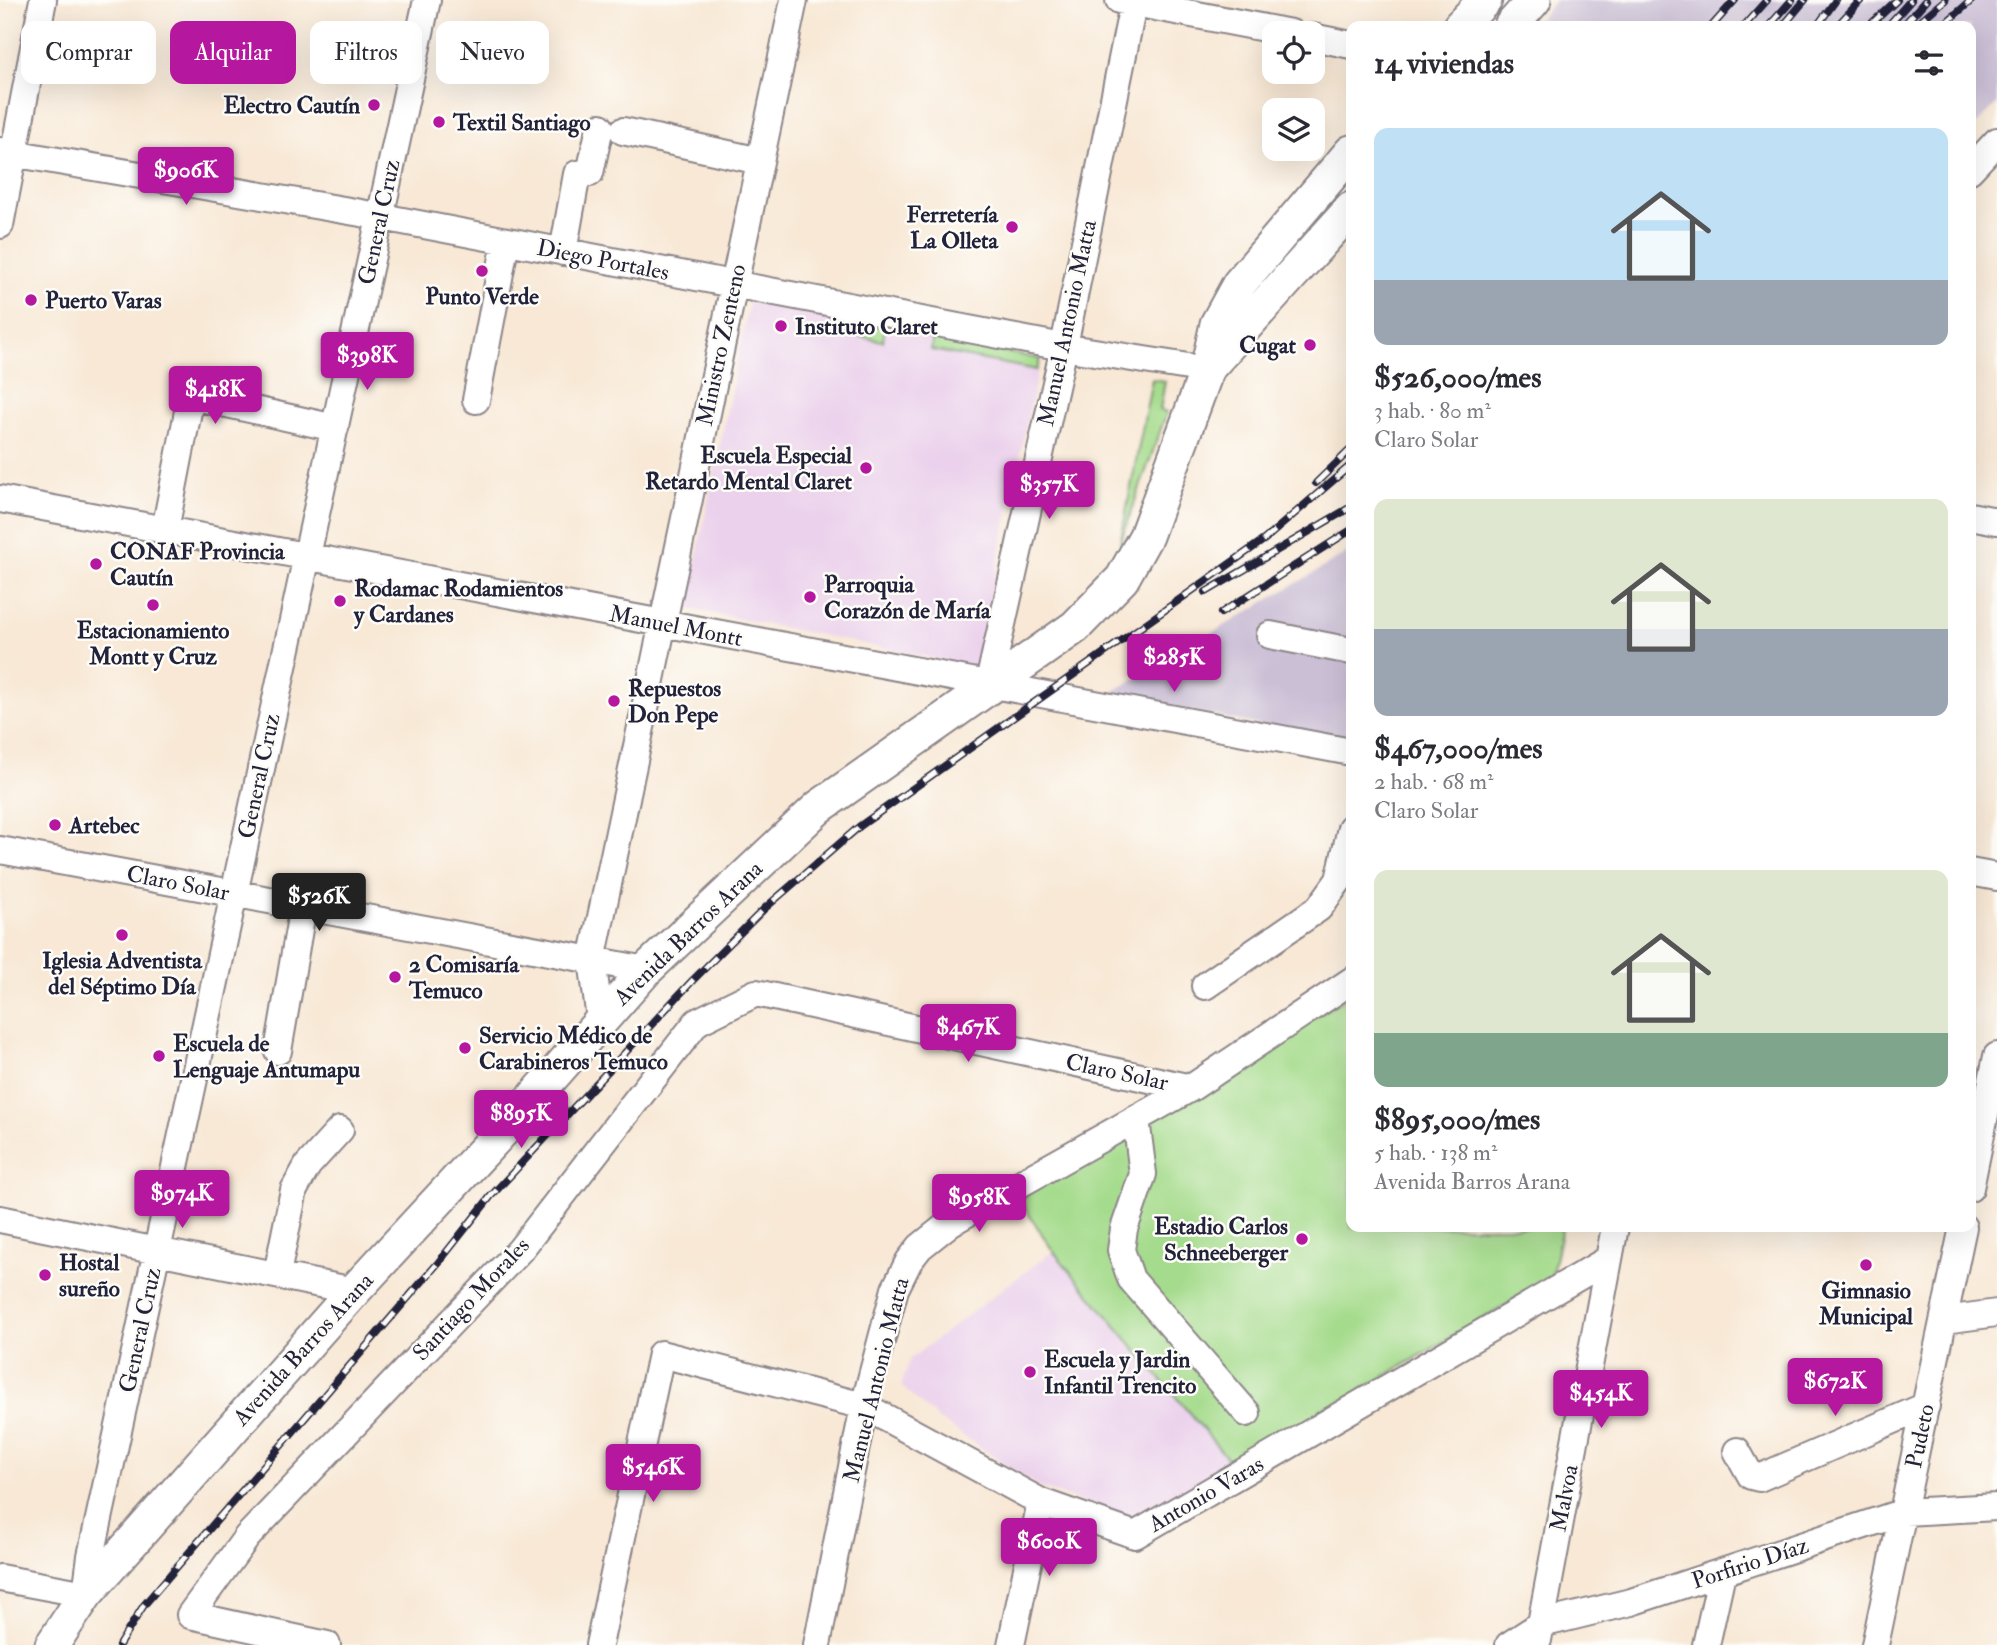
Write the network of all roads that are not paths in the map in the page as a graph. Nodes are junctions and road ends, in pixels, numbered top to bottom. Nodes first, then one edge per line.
1 (43, 0) edge
2 (427, 0) edge
3 (794, 0) edge
4 (1485, 0) edge
5 (1534, 0) edge
6 (1129, 1) edge
7 (1465, 21) edge
8 (1515, 21) edge
9 (1262, 27) edge
10 (1325, 40) edge
11 (1346, 44) edge
12 (7, 152) edge
13 (760, 161) junction
14 (1346, 161) edge
15 (1346, 215) edge
16 (381, 217) junction
17 (0, 225) edge
18 (506, 241) junction
19 (563, 252) junction
20 (734, 285) junction
21 (1063, 347) junction
22 (1207, 370) junction
23 (476, 400) dead end
24 (335, 428) junction
25 (0, 499) edge
26 (1976, 517) edge
27 (1997, 521) edge
28 (165, 530) junction
29 (307, 556) junction
30 (663, 623) junction
31 (1270, 635) dead end
32 (1346, 650) edge
33 (988, 687) junction
34 (1346, 751) edge
35 (0, 850) edge
36 (1346, 850) edge
37 (1976, 873) edge
38 (1997, 877) edge
39 (234, 893) junction
40 (303, 906) junction
41 (592, 960) junction
42 (646, 970) junction
43 (1346, 984) edge
44 (1205, 986) dead end
45 (756, 993) joint
46 (600, 1019) junction
47 (278, 1051) dead end
48 (1997, 1056) edge
49 (1191, 1088) junction
50 (1136, 1119) junction
51 (340, 1130) dead end
52 (1976, 1159) edge
53 (0, 1219) edge
54 (1614, 1232) edge
55 (1962, 1232) edge
56 (157, 1250) junction
57 (1609, 1259) junction
58 (277, 1274) junction
59 (354, 1291) junction
60 (1997, 1313) edge
61 (1944, 1320) junction
62 (864, 1406) junction
63 (1926, 1406) junction
64 (1247, 1413) dead end
65 (1737, 1451) dead end
66 (1041, 1502) junction
67 (1997, 1507) edge
68 (1904, 1512) junction
69 (1722, 1573) junction
70 (0, 1578) edge
71 (86, 1594) junction
72 (1539, 1635) edge
73 (52, 1645) edge
74 (327, 1645) edge
75 (599, 1645) edge
76 (817, 1645) edge
77 (1011, 1645) edge
78 (1509, 1645) edge
79 (1706, 1645) edge
80 (1875, 1645) edge

1 - 12 street
2 - 16 street, General Cruz
3 - 13 street, Ministro Zenteno
4 - 7 main road
5 - 8 main road
6 - 9 street
6 - 21 street, Manuel Antonio Matta
10 - 11 street
12 - 16 street, Diego Portales
12 - 17 street
13 - 19 street
13 - 20 street, Ministro Zenteno
14 - 22 main road, Avenida Barros Arana
15 - 22 main road, Avenida Barros Arana
16 - 18 street, Diego Portales
16 - 24 street, General Cruz
18 - 19 street, Diego Portales
18 - 23 street
19 - 20 street, Diego Portales
20 - 21 street, Diego Portales
20 - 30 street, Ministro Zenteno
21 - 22 street, Diego Portales
21 - 33 street, Manuel Antonio Matta
22 - 33 main road, Avenida Barros Arana
24 - 28 street
24 - 29 street, General Cruz
25 - 28 street, Manuel Montt
26 - 27 street
28 - 29 street, Manuel Montt
29 - 30 street, Manuel Montt
29 - 39 street, General Cruz
30 - 33 street, Manuel Montt
30 - 41 street, Ministro Zenteno
31 - 32 street
33 - 34 street, Manuel Montt
33 - 42 main road, Avenida Barros Arana
35 - 39 street, Claro Solar
36 - 44 street
37 - 38 street
39 - 40 street, Claro Solar
39 - 56 street, General Cruz
40 - 41 street, Claro Solar
40 - 47 street
41 - 42 street, Claro Solar
41 - 46 street, Ministro Zenteno
42 - 46 main road, Avenida Barros Arana
43 - 49 street, Manuel Antonio Matta
45 - 49 street, Claro Solar
45 - 74 street, Santiago Morales
46 - 59 main road, Avenida Barros Arana
48 - 52 street
49 - 50 street, Manuel Antonio Matta
50 - 62 street, Manuel Antonio Matta
50 - 64 street
51 - 58 street
53 - 56 street
54 - 57 street, Malvoa
55 - 61 street, Pudeto
56 - 58 street
56 - 71 street, General Cruz
57 - 66 street, Antonio Varas
57 - 72 street, Malvoa
58 - 59 street
59 - 71 main road, Avenida Barros Arana
60 - 61 street
61 - 63 street, Pudeto
62 - 66 street, Antonio Varas
62 - 75 street, Antonio Varas
62 - 76 street, Manuel Antonio Matta
63 - 65 street
63 - 68 street, Pudeto
66 - 77 street
67 - 68 street, Porfirio Díaz
68 - 69 street, Porfirio Díaz
68 - 80 street, Pudeto
69 - 72 street, Porfirio Díaz
69 - 79 street
70 - 71 street
71 - 73 main road, Avenida Barros Arana
72 - 78 street, Porfirio Díaz

